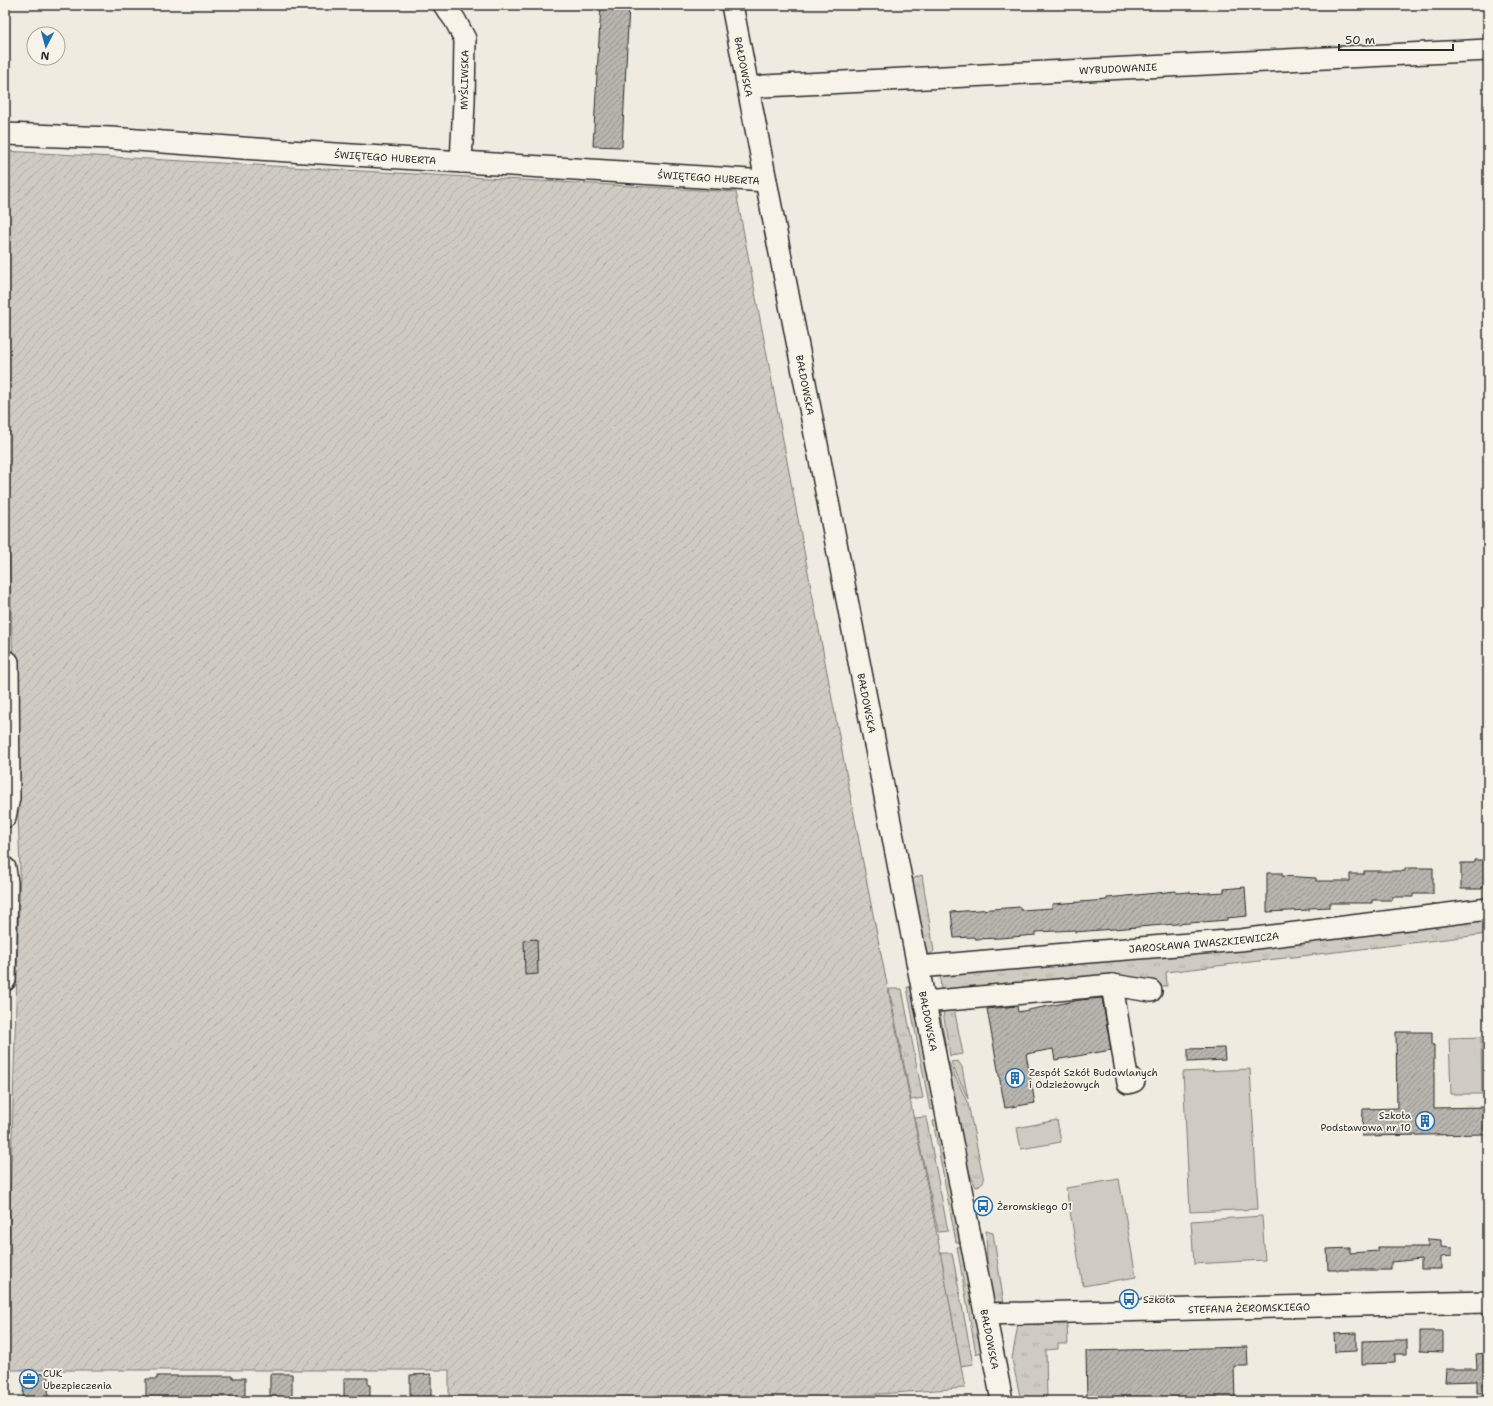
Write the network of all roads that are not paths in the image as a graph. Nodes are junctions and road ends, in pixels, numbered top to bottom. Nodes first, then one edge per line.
1 (444, 5) edge
2 (732, 5) edge
3 (1488, 50) edge
4 (749, 89) junction
5 (5, 134) edge
6 (461, 162) junction
7 (766, 181) junction
8 (8, 662) dead end
9 (5, 817) edge
10 (5, 868) edge
11 (1488, 909) edge
12 (919, 967) junction
13 (5, 970) edge
14 (5, 980) edge
15 (1112, 985) junction
16 (1151, 991) dead end
17 (925, 1002) junction
18 (1134, 1081) dead end
19 (1488, 1302) edge
20 (985, 1314) junction
21 (1002, 1401) edge

1 - 6 street, MYŚLIWSKA
2 - 4 street, BAŁDOWSKA
3 - 4 street, WYBUDOWANIE
4 - 7 street, BAŁDOWSKA
5 - 6 street, ŚWIĘTEGO HUBERTA
6 - 7 street, ŚWIĘTEGO HUBERTA
7 - 12 street, BAŁDOWSKA
8 - 9 street
10 - 13 street
11 - 12 street, JAROSŁAWA IWASZKIEWICZA
12 - 17 street, BAŁDOWSKA
13 - 14 street
15 - 16 street
15 - 17 street
15 - 18 street
17 - 20 street, BAŁDOWSKA
19 - 20 street, STEFANA ŻEROMSKIEGO
20 - 21 street, BAŁDOWSKA

